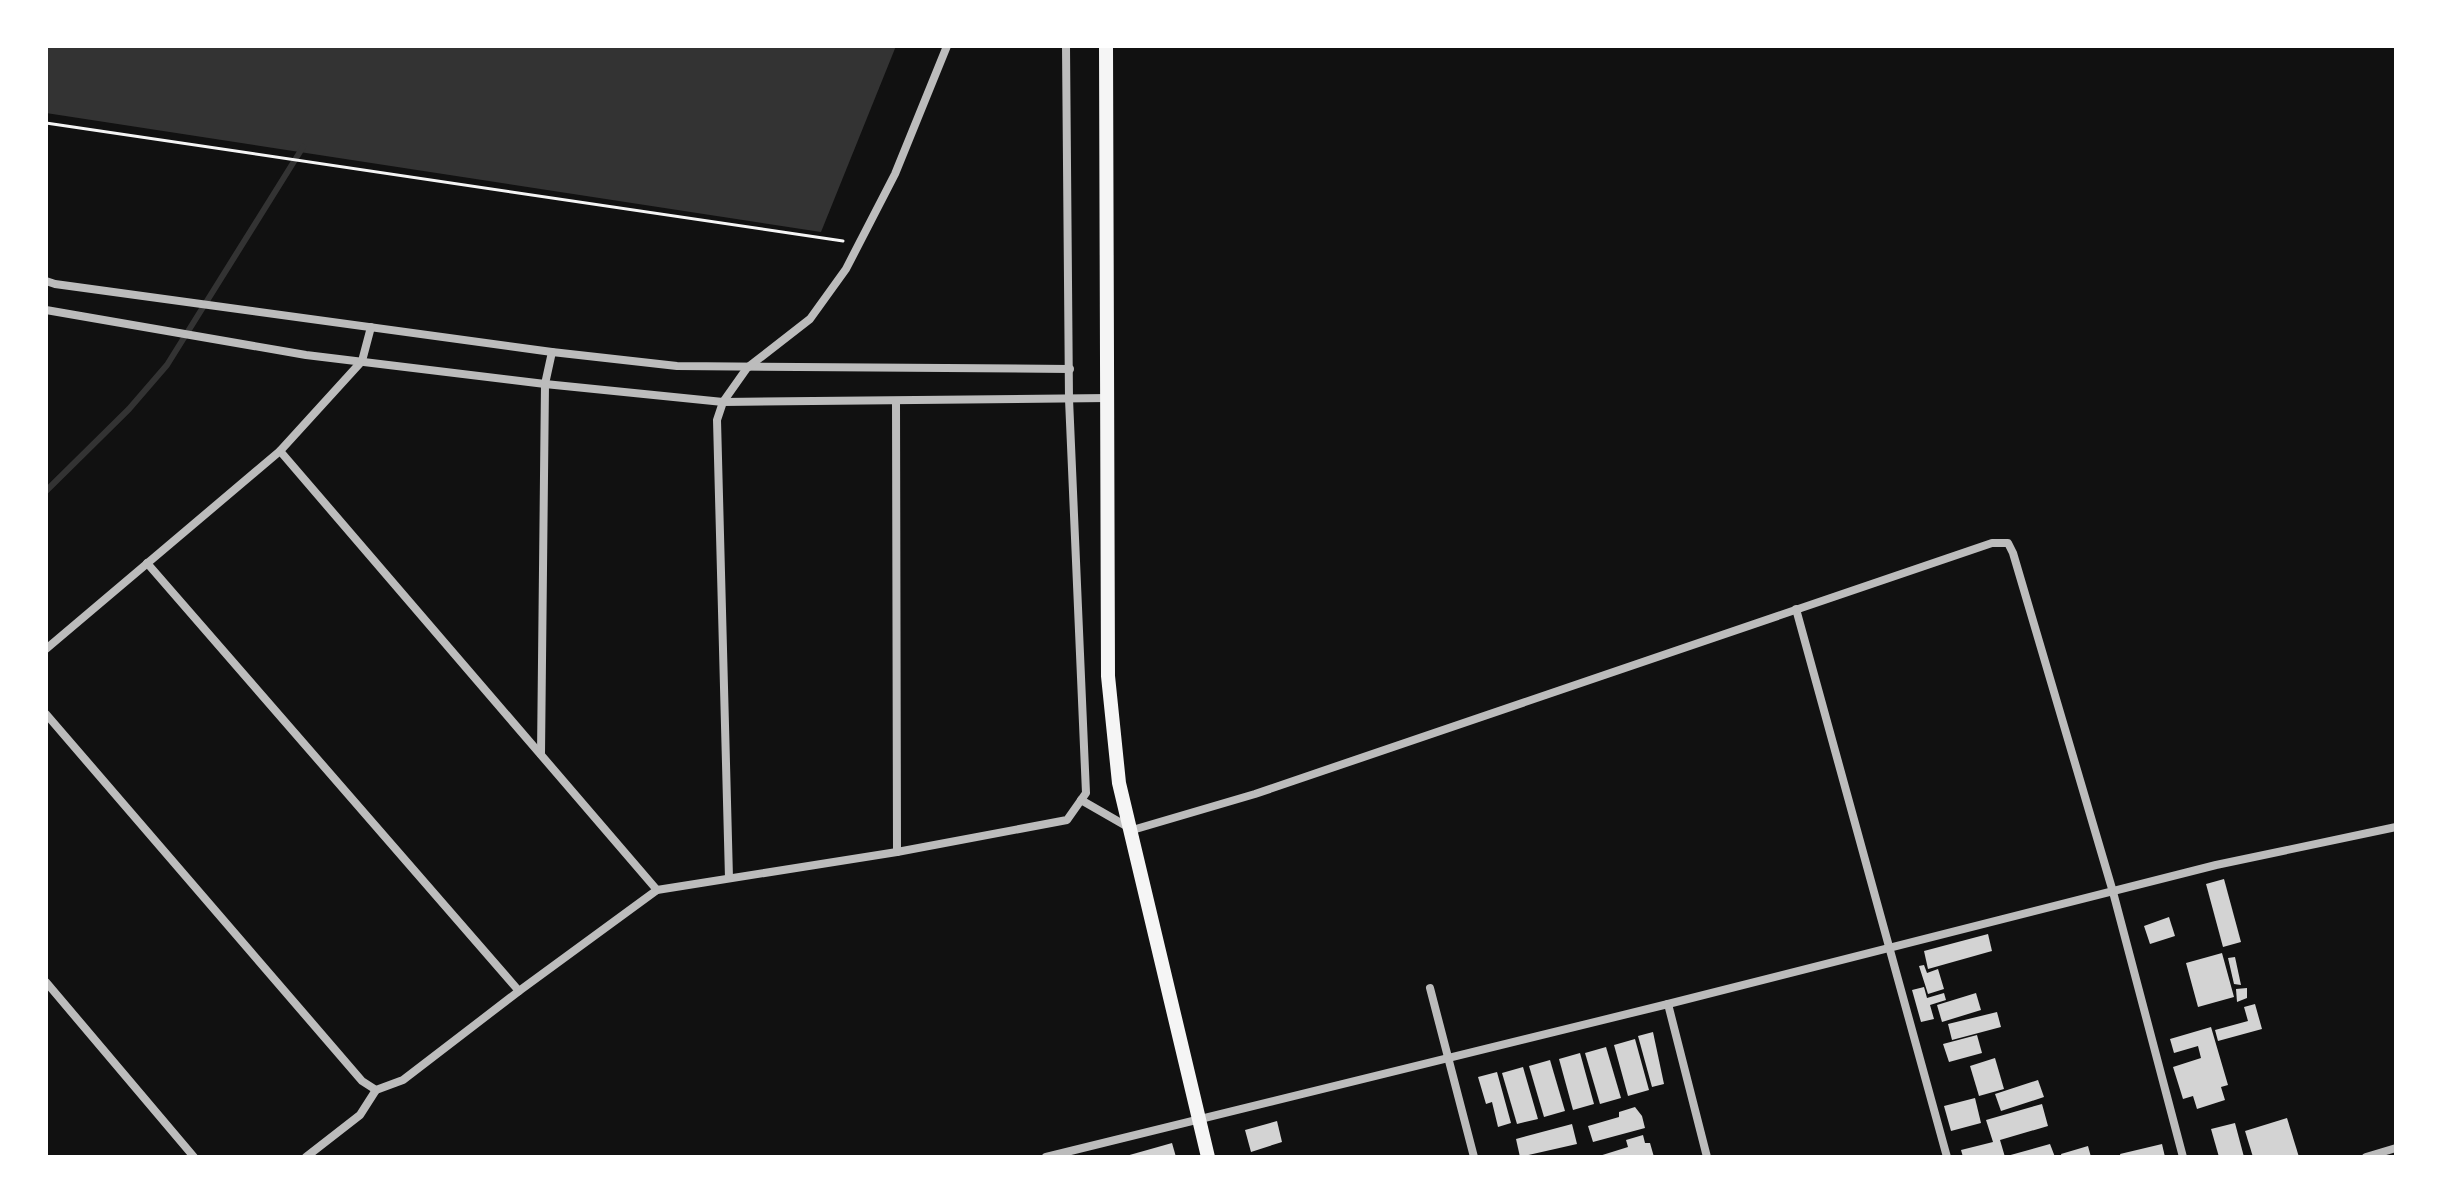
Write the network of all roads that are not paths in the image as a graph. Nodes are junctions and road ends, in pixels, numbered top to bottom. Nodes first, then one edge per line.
1 (947, 46) edge
2 (1066, 46) edge
3 (1106, 46) edge
4 (46, 281) edge
5 (46, 310) edge
6 (371, 327) junction
7 (552, 352) junction
8 (362, 361) junction
9 (747, 368) junction
10 (1070, 369) junction
11 (545, 384) junction
12 (1108, 398) junction
13 (1069, 399) junction
14 (723, 402) junction
15 (896, 402) junction
16 (280, 451) junction
17 (147, 563) junction
18 (1796, 609) junction
19 (46, 649) edge
20 (46, 714) edge
21 (541, 755) junction
22 (1081, 800) junction
23 (2396, 827) edge
24 (1129, 829) junction
25 (897, 852) junction
26 (729, 878) junction
27 (657, 890) junction
28 (2113, 892) junction
29 (1888, 948) junction
30 (46, 982) edge
31 (1430, 988) dead end
32 (519, 991) junction
33 (1668, 1004) junction
34 (1448, 1058) junction
35 (376, 1090) junction
36 (1198, 1120) junction
37 (2396, 1148) edge
38 (194, 1157) edge
39 (306, 1157) edge
40 (1046, 1157) edge
41 (1208, 1157) edge
42 (1474, 1157) edge
43 (1707, 1157) edge
44 (1947, 1157) edge
45 (2183, 1157) edge
46 (2366, 1157) edge

1 - 9 street
2 - 10 street
3 - 12 main road
4 - 6 street
5 - 8 street
6 - 7 street
6 - 8 street
7 - 9 street
7 - 11 street
8 - 11 street
8 - 16 street
9 - 10 street
9 - 14 street
10 - 13 street
11 - 14 street
11 - 21 street
12 - 13 street
12 - 24 main road
13 - 15 street
13 - 22 street
14 - 15 street
14 - 26 street
15 - 25 street
16 - 17 street
16 - 21 street
17 - 19 street
17 - 32 street
18 - 24 street
18 - 28 street
18 - 29 street
20 - 35 street
21 - 27 street
22 - 24 street
22 - 25 street
23 - 28 street
24 - 36 main road
25 - 26 street
26 - 27 street
27 - 32 street
28 - 29 street
28 - 45 street
29 - 33 street
29 - 44 street
30 - 38 street
31 - 34 street
32 - 35 street
33 - 34 street
33 - 43 street
34 - 36 street
34 - 42 street
35 - 39 street
36 - 40 street
36 - 41 main road
37 - 46 street

